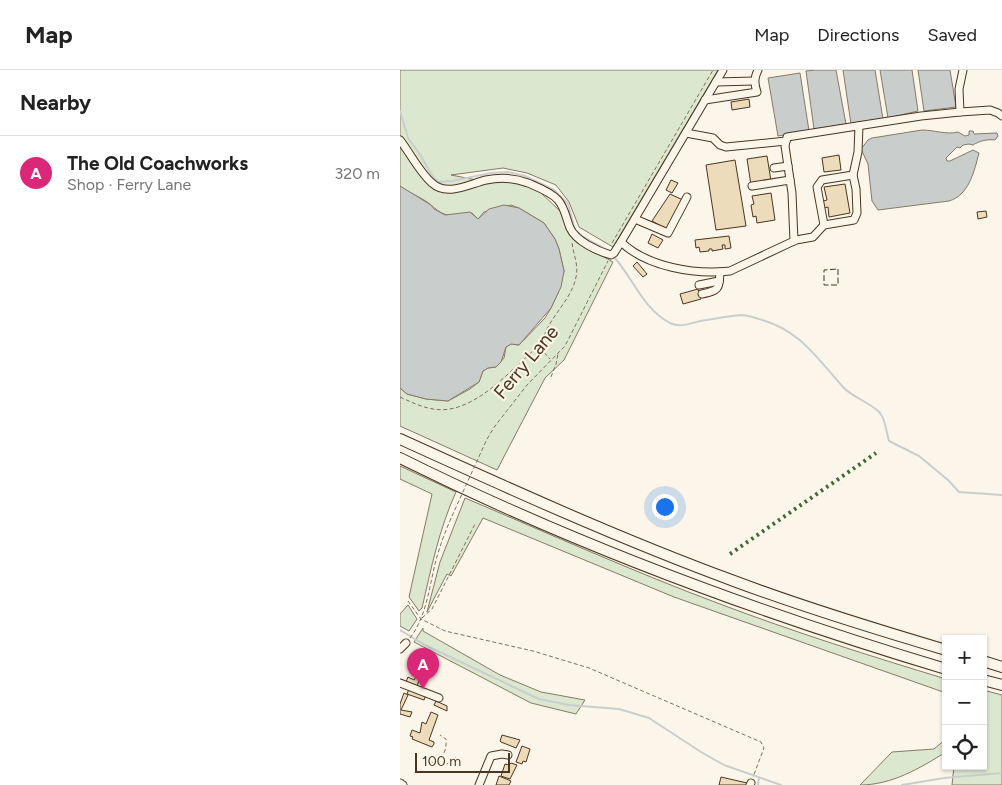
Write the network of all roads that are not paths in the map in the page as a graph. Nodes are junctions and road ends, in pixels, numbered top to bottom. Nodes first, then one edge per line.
1 (723, 70) edge
2 (758, 70) edge
3 (963, 70) edge
4 (754, 81) junction
5 (716, 82) junction
6 (705, 100) junction
7 (960, 112) junction
8 (1002, 116) edge
9 (859, 126) junction
10 (686, 133) junction
11 (400, 140) edge
12 (786, 141) junction
13 (788, 166) junction
14 (774, 168) dead end
15 (853, 175) junction
16 (790, 180) junction
17 (752, 186) dead end
18 (687, 197) dead end
19 (635, 218) junction
20 (824, 225) junction
21 (794, 241) junction
22 (621, 242) junction
23 (720, 272) junction
24 (719, 281) junction
25 (699, 285) dead end
26 (702, 294) dead end
27 (400, 439) edge
28 (400, 458) edge
29 (407, 642) road end
30 (400, 649) edge
31 (942, 649) edge
32 (987, 662) edge
33 (1002, 667) edge
34 (942, 668) edge
35 (987, 681) edge
36 (400, 682) edge
37 (1002, 685) edge
38 (439, 698) dead end
39 (508, 755) dead end
40 (479, 785) edge

1 - 5 street
2 - 4 street
3 - 7 street
4 - 5 street
4 - 6 street
5 - 6 street
6 - 10 street
7 - 8 street
7 - 9 street
9 - 12 street
9 - 15 street
10 - 12 street
10 - 19 street
11 - 22 street
12 - 13 street
13 - 14 street
13 - 16 street
15 - 20 street
15 - 20 street
16 - 17 street
16 - 21 street
18 - 19 street
19 - 22 street
20 - 21 street
21 - 23 street
22 - 23 street
23 - 24 street
24 - 25 street
24 - 26 street
27 - 31 highway
28 - 34 highway
29 - 30 street
32 - 33 highway
35 - 37 highway
36 - 38 street
39 - 40 street

